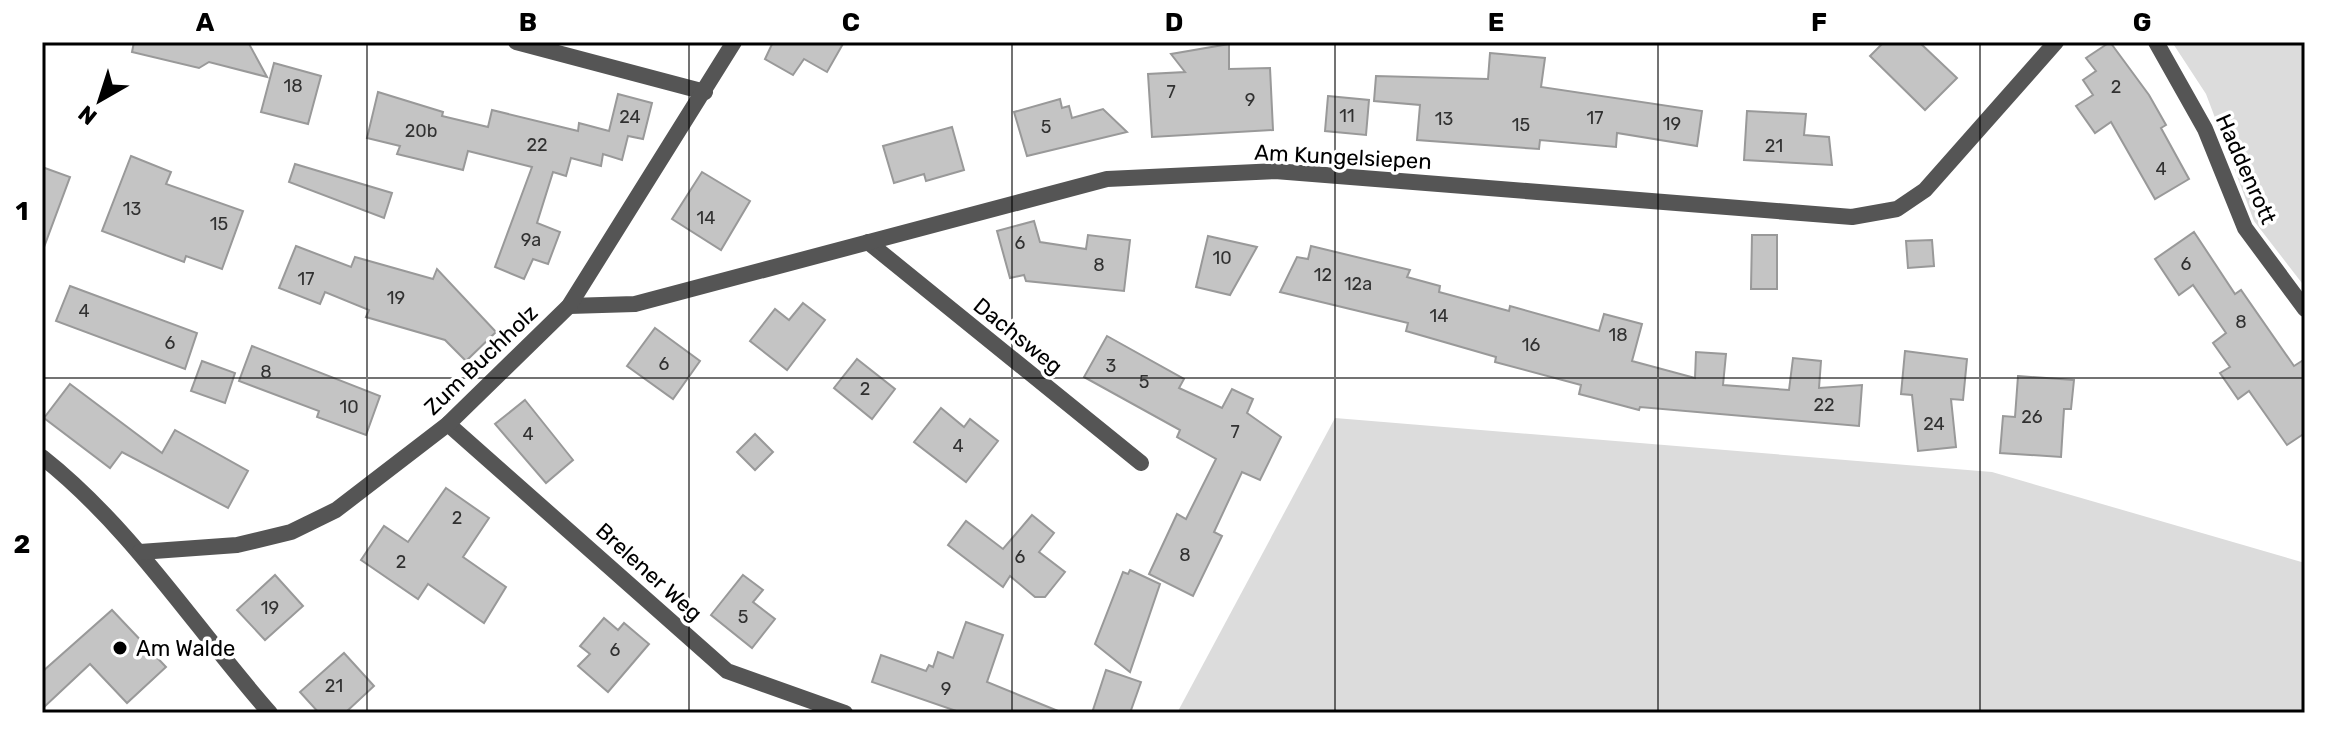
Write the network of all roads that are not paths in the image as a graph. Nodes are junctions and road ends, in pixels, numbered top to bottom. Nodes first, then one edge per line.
1 (516, 42) edge
2 (734, 42) edge
3 (2056, 42) edge
4 (2156, 42) edge
5 (705, 92) junction
6 (868, 242) junction
7 (569, 306) junction
8 (2305, 309) edge
9 (448, 424) junction
10 (42, 457) edge
11 (1141, 463) dead end
12 (140, 552) junction
13 (270, 713) edge
14 (845, 713) edge

1 - 5 street
2 - 5 street, Zum Buchholz
3 - 6 street, Am Kungelsiepen
4 - 8 street, Haddenrott
5 - 7 street, Zum Buchholz
6 - 7 street, Am Kungelsiepen
6 - 11 street, Dachsweg
7 - 9 street, Zum Buchholz
9 - 12 street, Zum Buchholz
9 - 14 street, Brelener Weg
10 - 12 street
12 - 13 street

